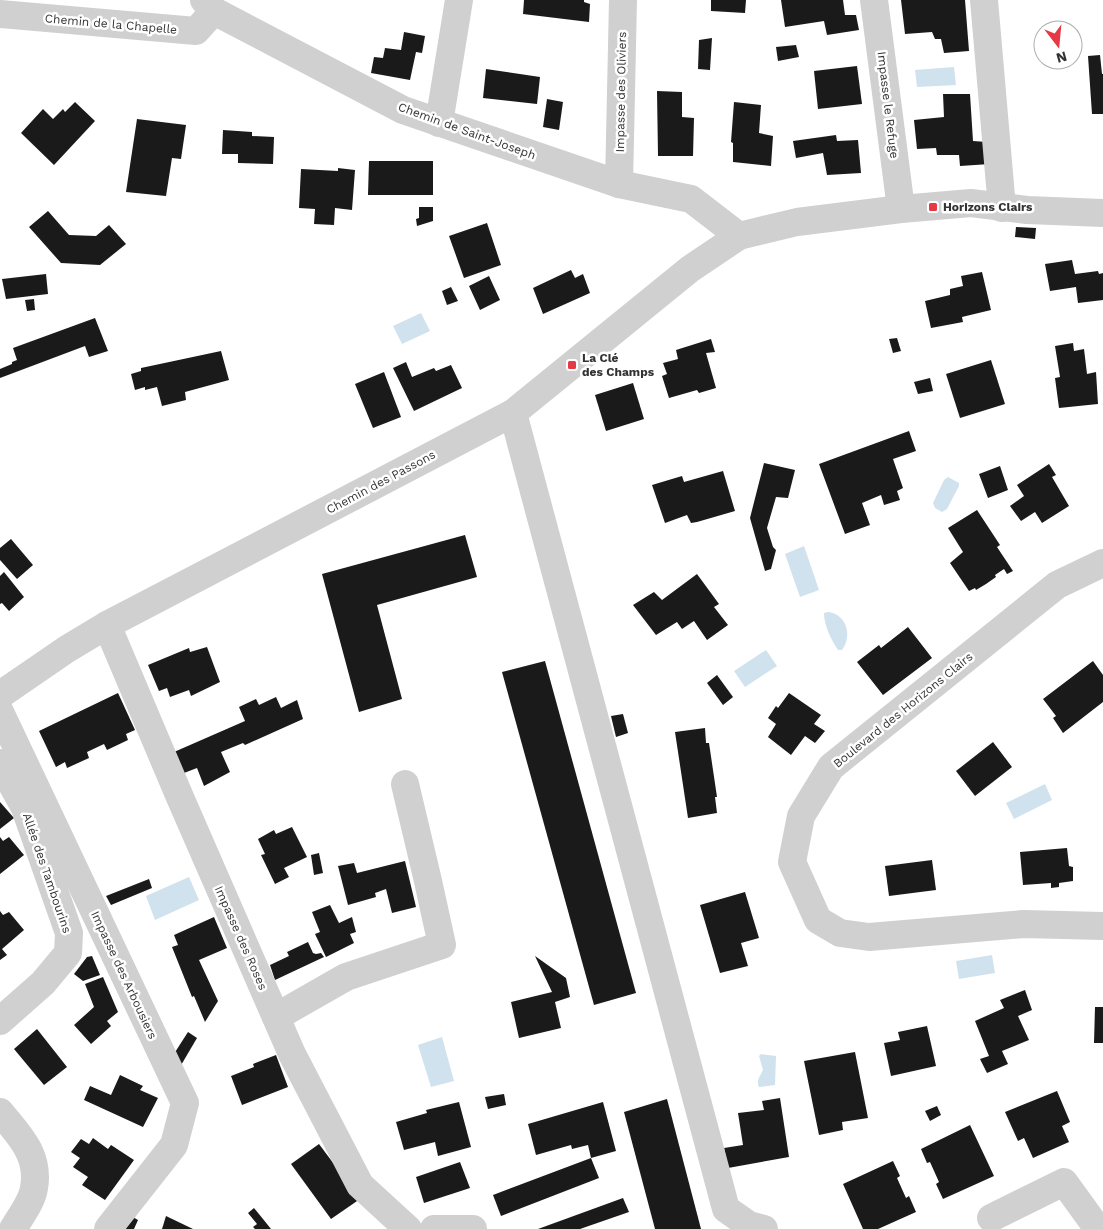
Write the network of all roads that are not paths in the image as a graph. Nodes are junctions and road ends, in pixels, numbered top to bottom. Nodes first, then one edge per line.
1 (459, 0) edge
2 (623, 0) edge
3 (874, 0) edge
4 (984, 0) edge
5 (209, 6) edge
6 (0, 14) edge
7 (439, 123) junction
8 (619, 184) junction
9 (1002, 208) junction
10 (901, 210) junction
11 (1103, 213) edge
12 (739, 236) junction
13 (513, 413) junction
14 (1103, 564) edge
15 (107, 625) junction
16 (0, 695) edge
17 (0, 712) edge
18 (0, 763) edge
19 (405, 784) dead end
20 (1103, 926) edge
21 (276, 1017) junction
22 (0, 1020) edge
23 (0, 1112) edge
24 (991, 1218) dead end
25 (12, 1229) edge
26 (108, 1229) edge
27 (408, 1229) edge
28 (434, 1229) edge
29 (473, 1229) edge
30 (764, 1229) edge
31 (1098, 1229) edge

1 - 7 street
2 - 8 street, Impasse des Oliviers
3 - 10 street, Impasse le Refuge
4 - 9 street
5 - 6 street, Chemin de la Chapelle
5 - 7 street, Chemin de Saint-Joseph
7 - 8 street, Chemin de Saint-Joseph
8 - 12 street, Chemin de Saint-Joseph
9 - 10 street
9 - 11 street
10 - 12 street
12 - 13 street, Chemin des Passons
13 - 15 street, Chemin des Passons
13 - 30 street
14 - 20 street, Boulevard des Horizons Clairs
15 - 16 street, Chemin des Passons
15 - 21 street, Impasse des Roses
17 - 26 street, Impasse des Arbousiers
18 - 22 street, Allée des Tambourins
19 - 21 street
21 - 27 street, Impasse des Roses
23 - 25 street
24 - 31 street
28 - 29 street

